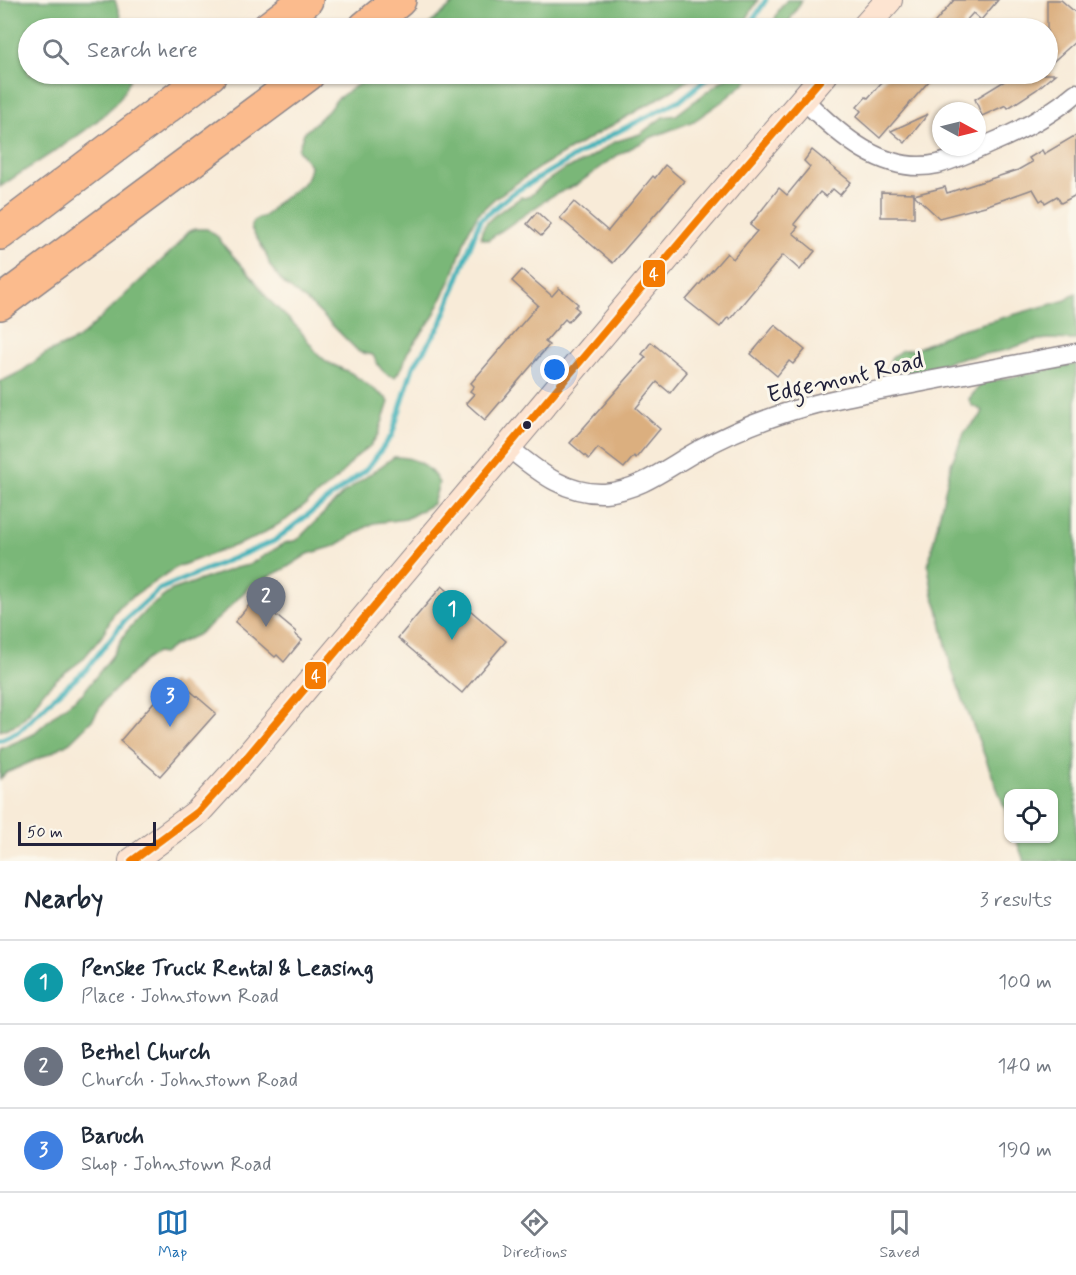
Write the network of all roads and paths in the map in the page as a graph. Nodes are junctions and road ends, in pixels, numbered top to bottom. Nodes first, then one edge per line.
1 (306, 0) edge
2 (399, 0) edge
3 (889, 0) edge
4 (282, 18) edge
5 (377, 18) edge
6 (873, 18) edge
7 (197, 84) edge
8 (295, 84) edge
9 (816, 84) edge
10 (1076, 93) edge
11 (803, 99) junction
12 (0, 233) edge
13 (0, 303) edge
14 (1076, 353) edge
15 (509, 448) junction
16 (132, 861) edge

1 - 4 highway
2 - 5 highway
3 - 6 street
7 - 12 highway
8 - 13 highway
9 - 11 street
10 - 11 street
11 - 15 street
14 - 15 street, Edgemont Road
15 - 16 street

